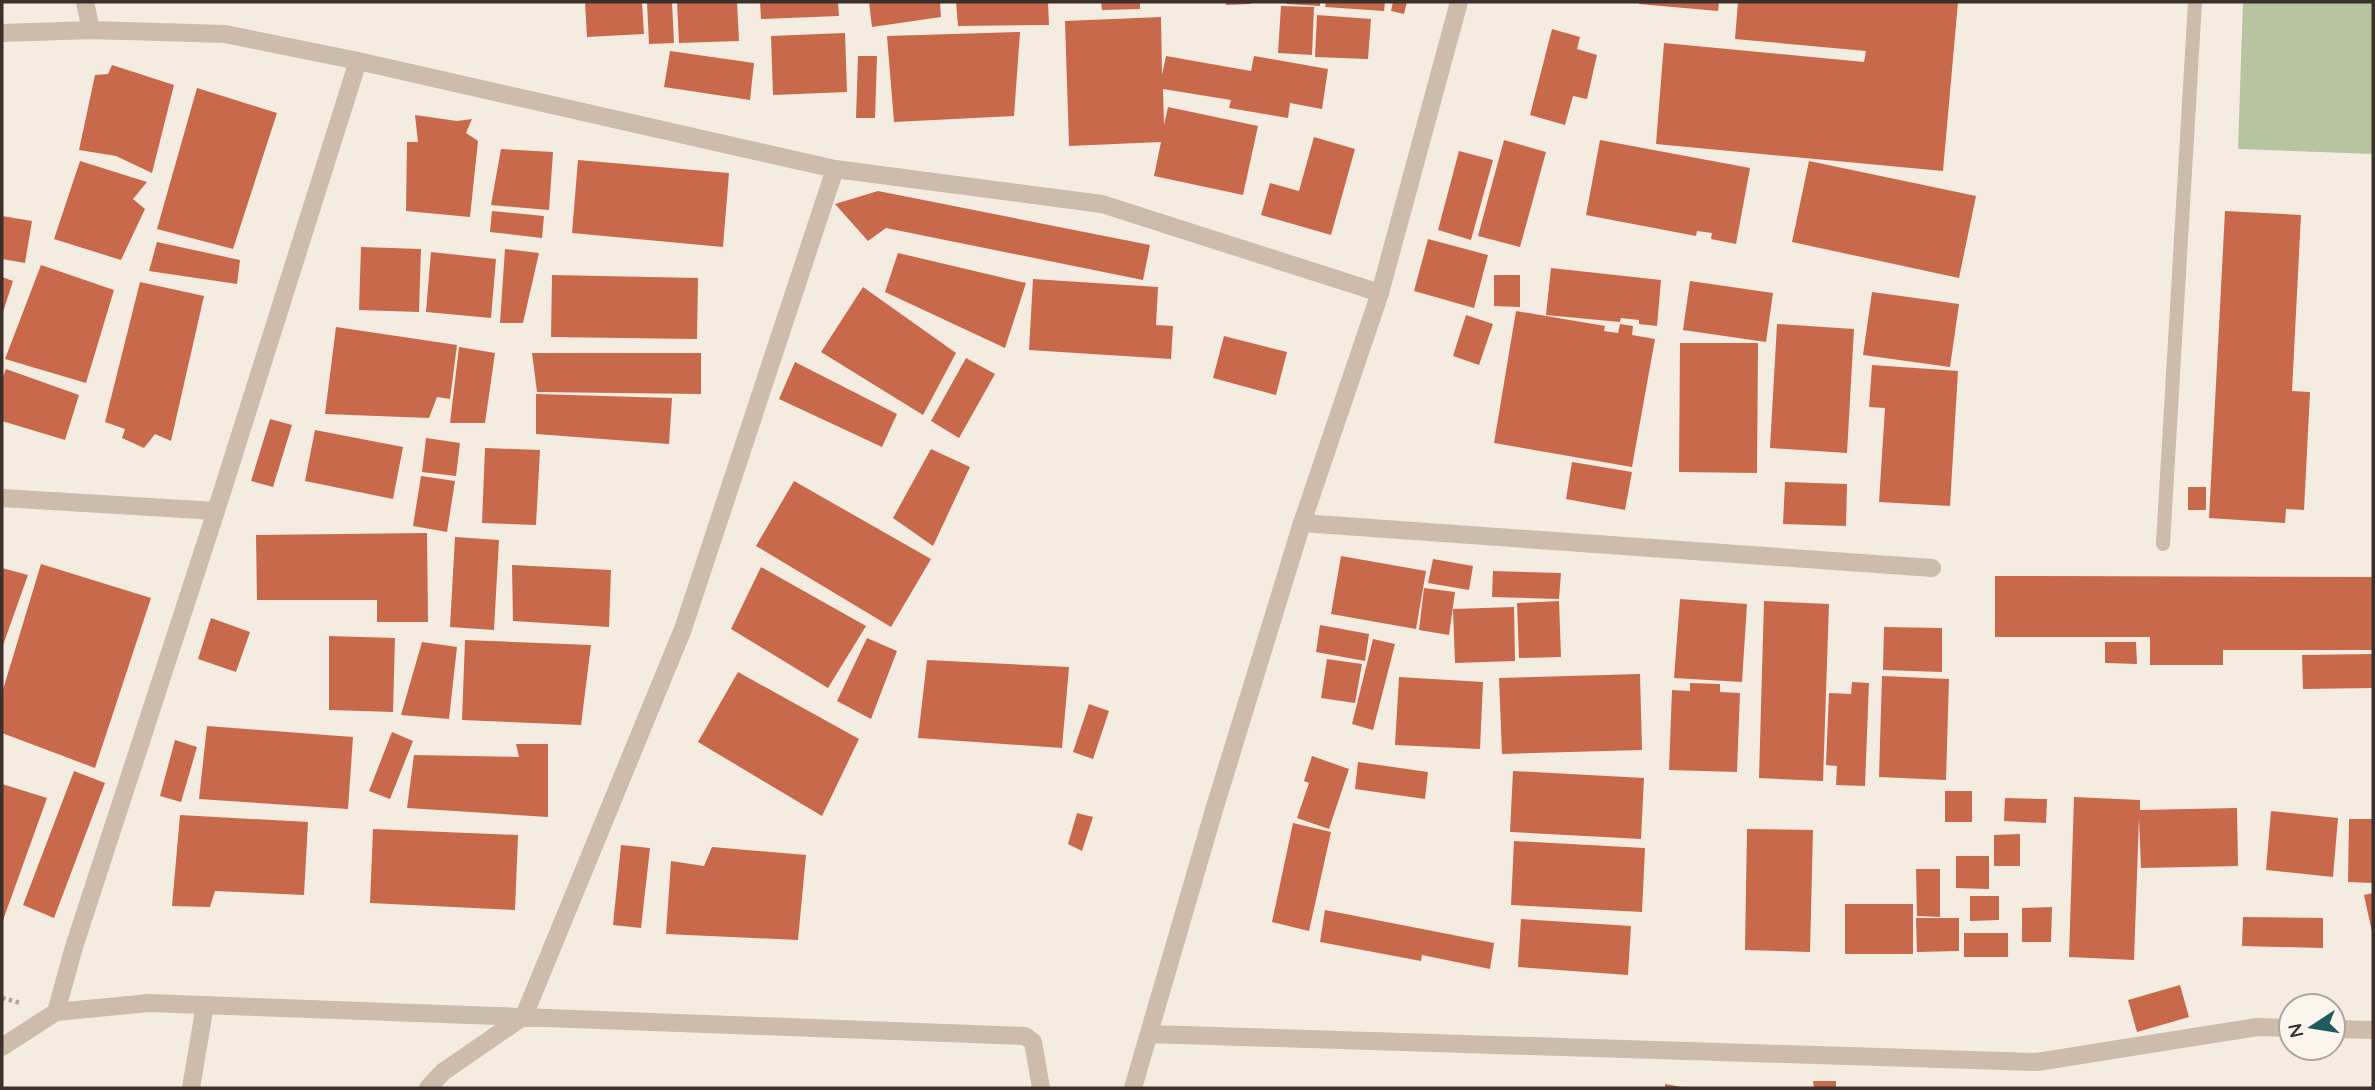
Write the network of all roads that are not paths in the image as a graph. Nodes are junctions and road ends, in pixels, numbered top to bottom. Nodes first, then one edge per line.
1 (85, 2) edge
2 (1459, 2) edge
3 (2195, 2) edge
4 (91, 30) junction
5 (2, 33) edge
6 (358, 61) junction
7 (835, 169) junction
8 (1381, 293) junction
9 (2, 498) edge
10 (216, 510) junction
11 (1302, 523) junction
12 (2163, 544) dead end
13 (1932, 568) dead end
14 (205, 1005) junction
15 (56, 1012) junction
16 (524, 1016) junction
17 (2277, 1028) edge
18 (2347, 1029) edge
19 (2373, 1030) edge
20 (1149, 1034) junction
21 (2, 1047) edge
22 (191, 1088) edge
23 (428, 1088) edge
24 (1041, 1088) edge
25 (1133, 1088) edge

1 - 4 street
2 - 8 street
3 - 12 lane
4 - 5 street
4 - 6 street
6 - 7 street
6 - 10 street
7 - 8 street
7 - 16 street
8 - 11 street
9 - 10 street
10 - 15 street
11 - 13 street
11 - 20 street
14 - 15 street
14 - 16 street
14 - 22 street
15 - 21 street
16 - 23 street
16 - 24 street
17 - 20 street
18 - 19 street
20 - 25 street

